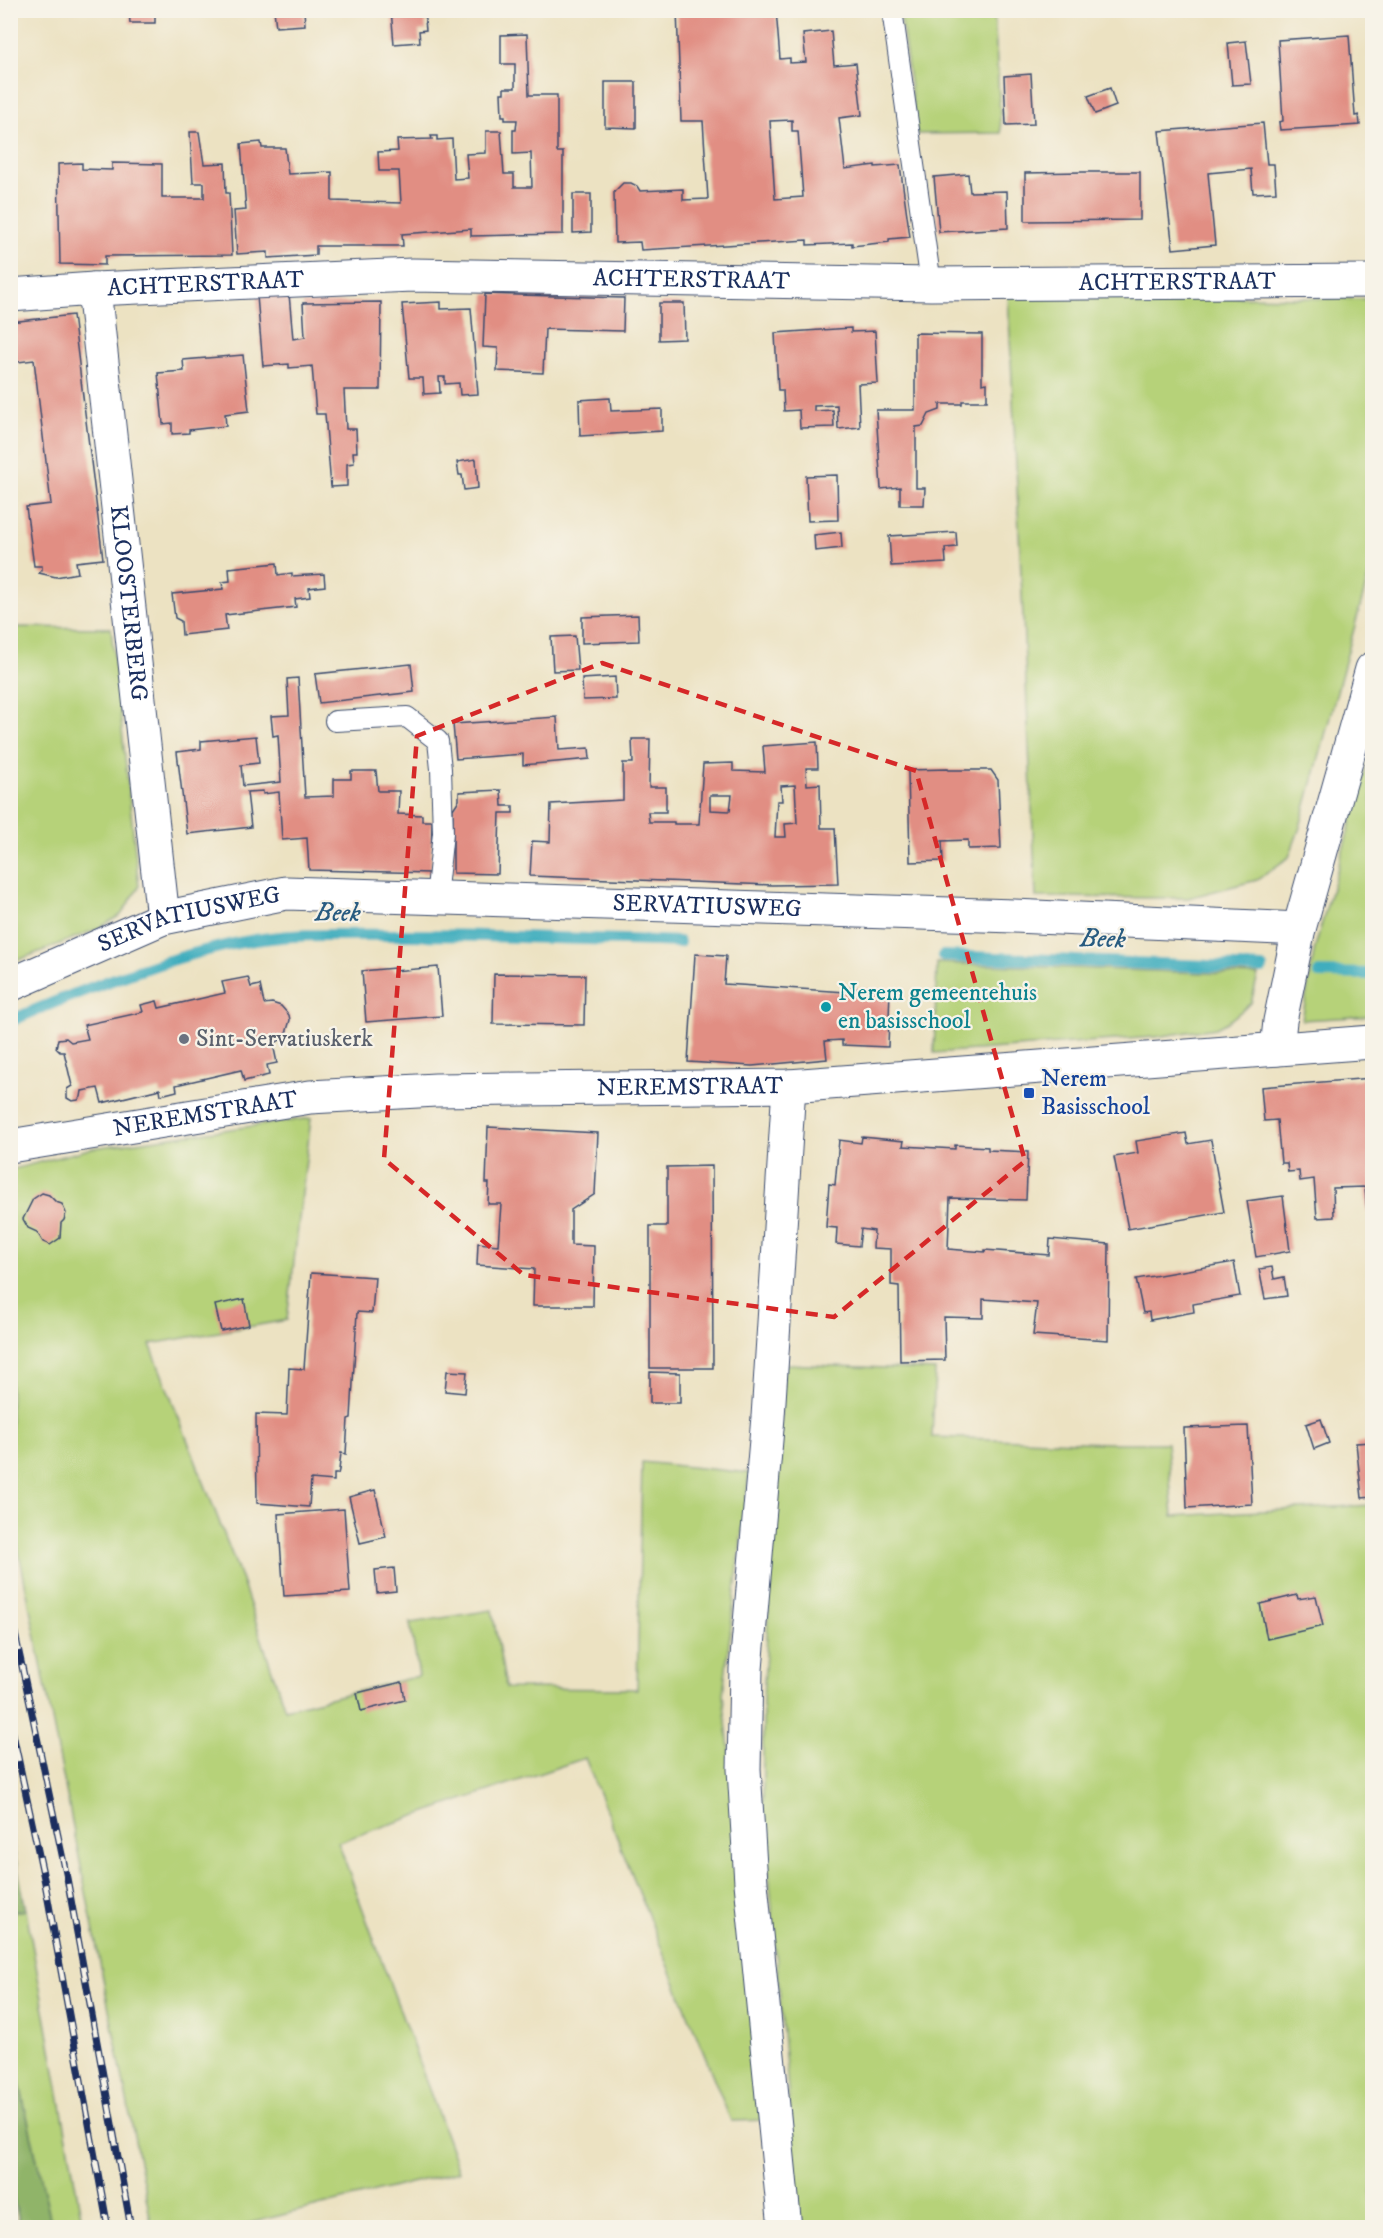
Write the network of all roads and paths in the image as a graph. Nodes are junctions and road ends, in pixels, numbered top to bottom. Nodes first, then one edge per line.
1 (892, 10) edge
2 (1372, 281) edge
3 (931, 284) junction
4 (94, 289) junction
5 (10, 295) edge
6 (1372, 669) edge
7 (335, 721) dead end
8 (436, 898) junction
9 (163, 918) junction
10 (1299, 929) junction
11 (10, 985) edge
12 (1372, 1042) edge
13 (1277, 1049) junction
14 (789, 1086) junction
15 (10, 1146) edge
16 (785, 2228) edge

1 - 3 lane
2 - 3 street, ACHTERSTRAAT
3 - 4 street, ACHTERSTRAAT
4 - 5 street, ACHTERSTRAAT
4 - 9 street, KLOOSTERBERG
6 - 10 street
7 - 8 lane
8 - 9 street, SERVATIUSWEG
8 - 10 street, SERVATIUSWEG
9 - 11 street, SERVATIUSWEG
10 - 13 street
12 - 13 street, NEREMSTRAAT
13 - 14 street, NEREMSTRAAT
14 - 15 street, NEREMSTRAAT
14 - 16 street

